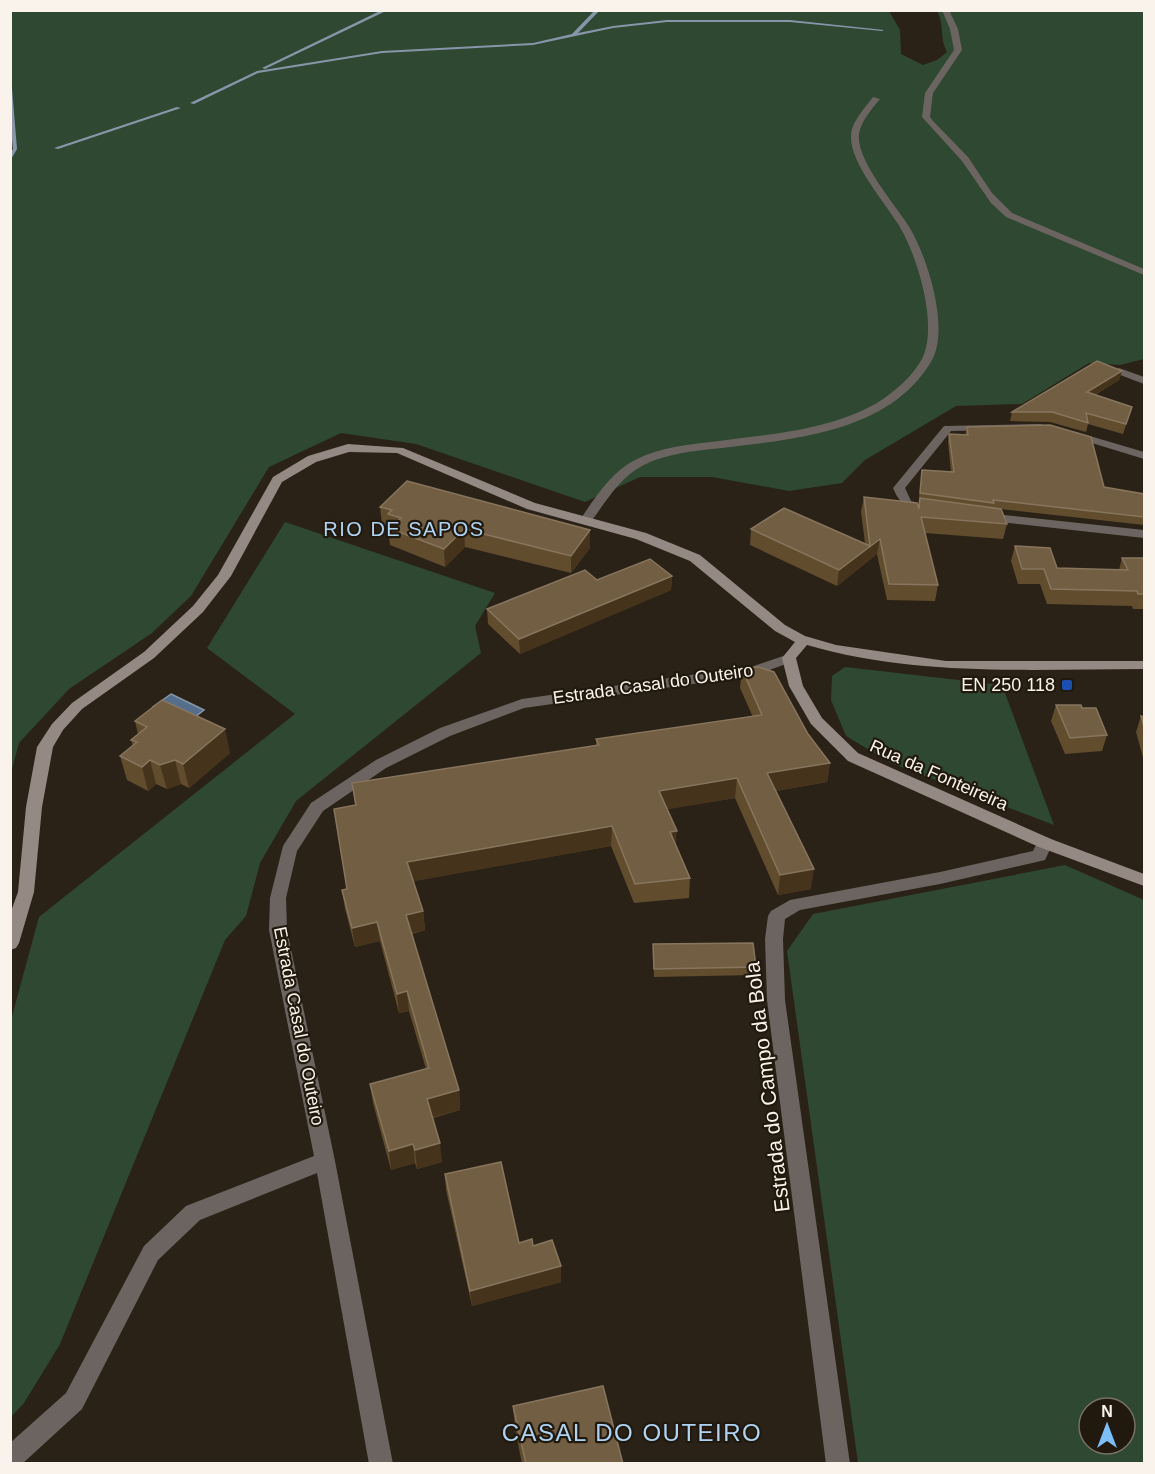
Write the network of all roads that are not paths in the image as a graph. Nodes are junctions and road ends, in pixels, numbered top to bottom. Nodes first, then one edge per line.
1 (945, 10) edge
2 (876, 99) dead end
3 (1144, 272) edge
4 (1119, 371) edge
5 (1144, 381) edge
6 (1144, 456) edge
7 (937, 512) edge
8 (971, 515) edge
9 (586, 520) junction
10 (1144, 534) edge
11 (804, 640) junction
12 (789, 658) junction
13 (1144, 665) edge
14 (1045, 843) junction
15 (1144, 880) edge
16 (10, 943) edge
17 (325, 1161) junction
18 (10, 1459) edge
19 (381, 1464) edge
20 (838, 1464) edge

1 - 3 street
2 - 9 street
4 - 5 street
6 - 7 street
8 - 10 street
9 - 11 main road
9 - 16 main road
11 - 12 main road
11 - 13 main road
12 - 14 main road, Rua da Fonteireira
12 - 17 street, Estrada Casal do Outeiro
14 - 15 main road, Rua da Fonteireira
14 - 20 street, Estrada do Campo da Bola
17 - 18 street
17 - 19 street, Estrada Casal do Outeiro

